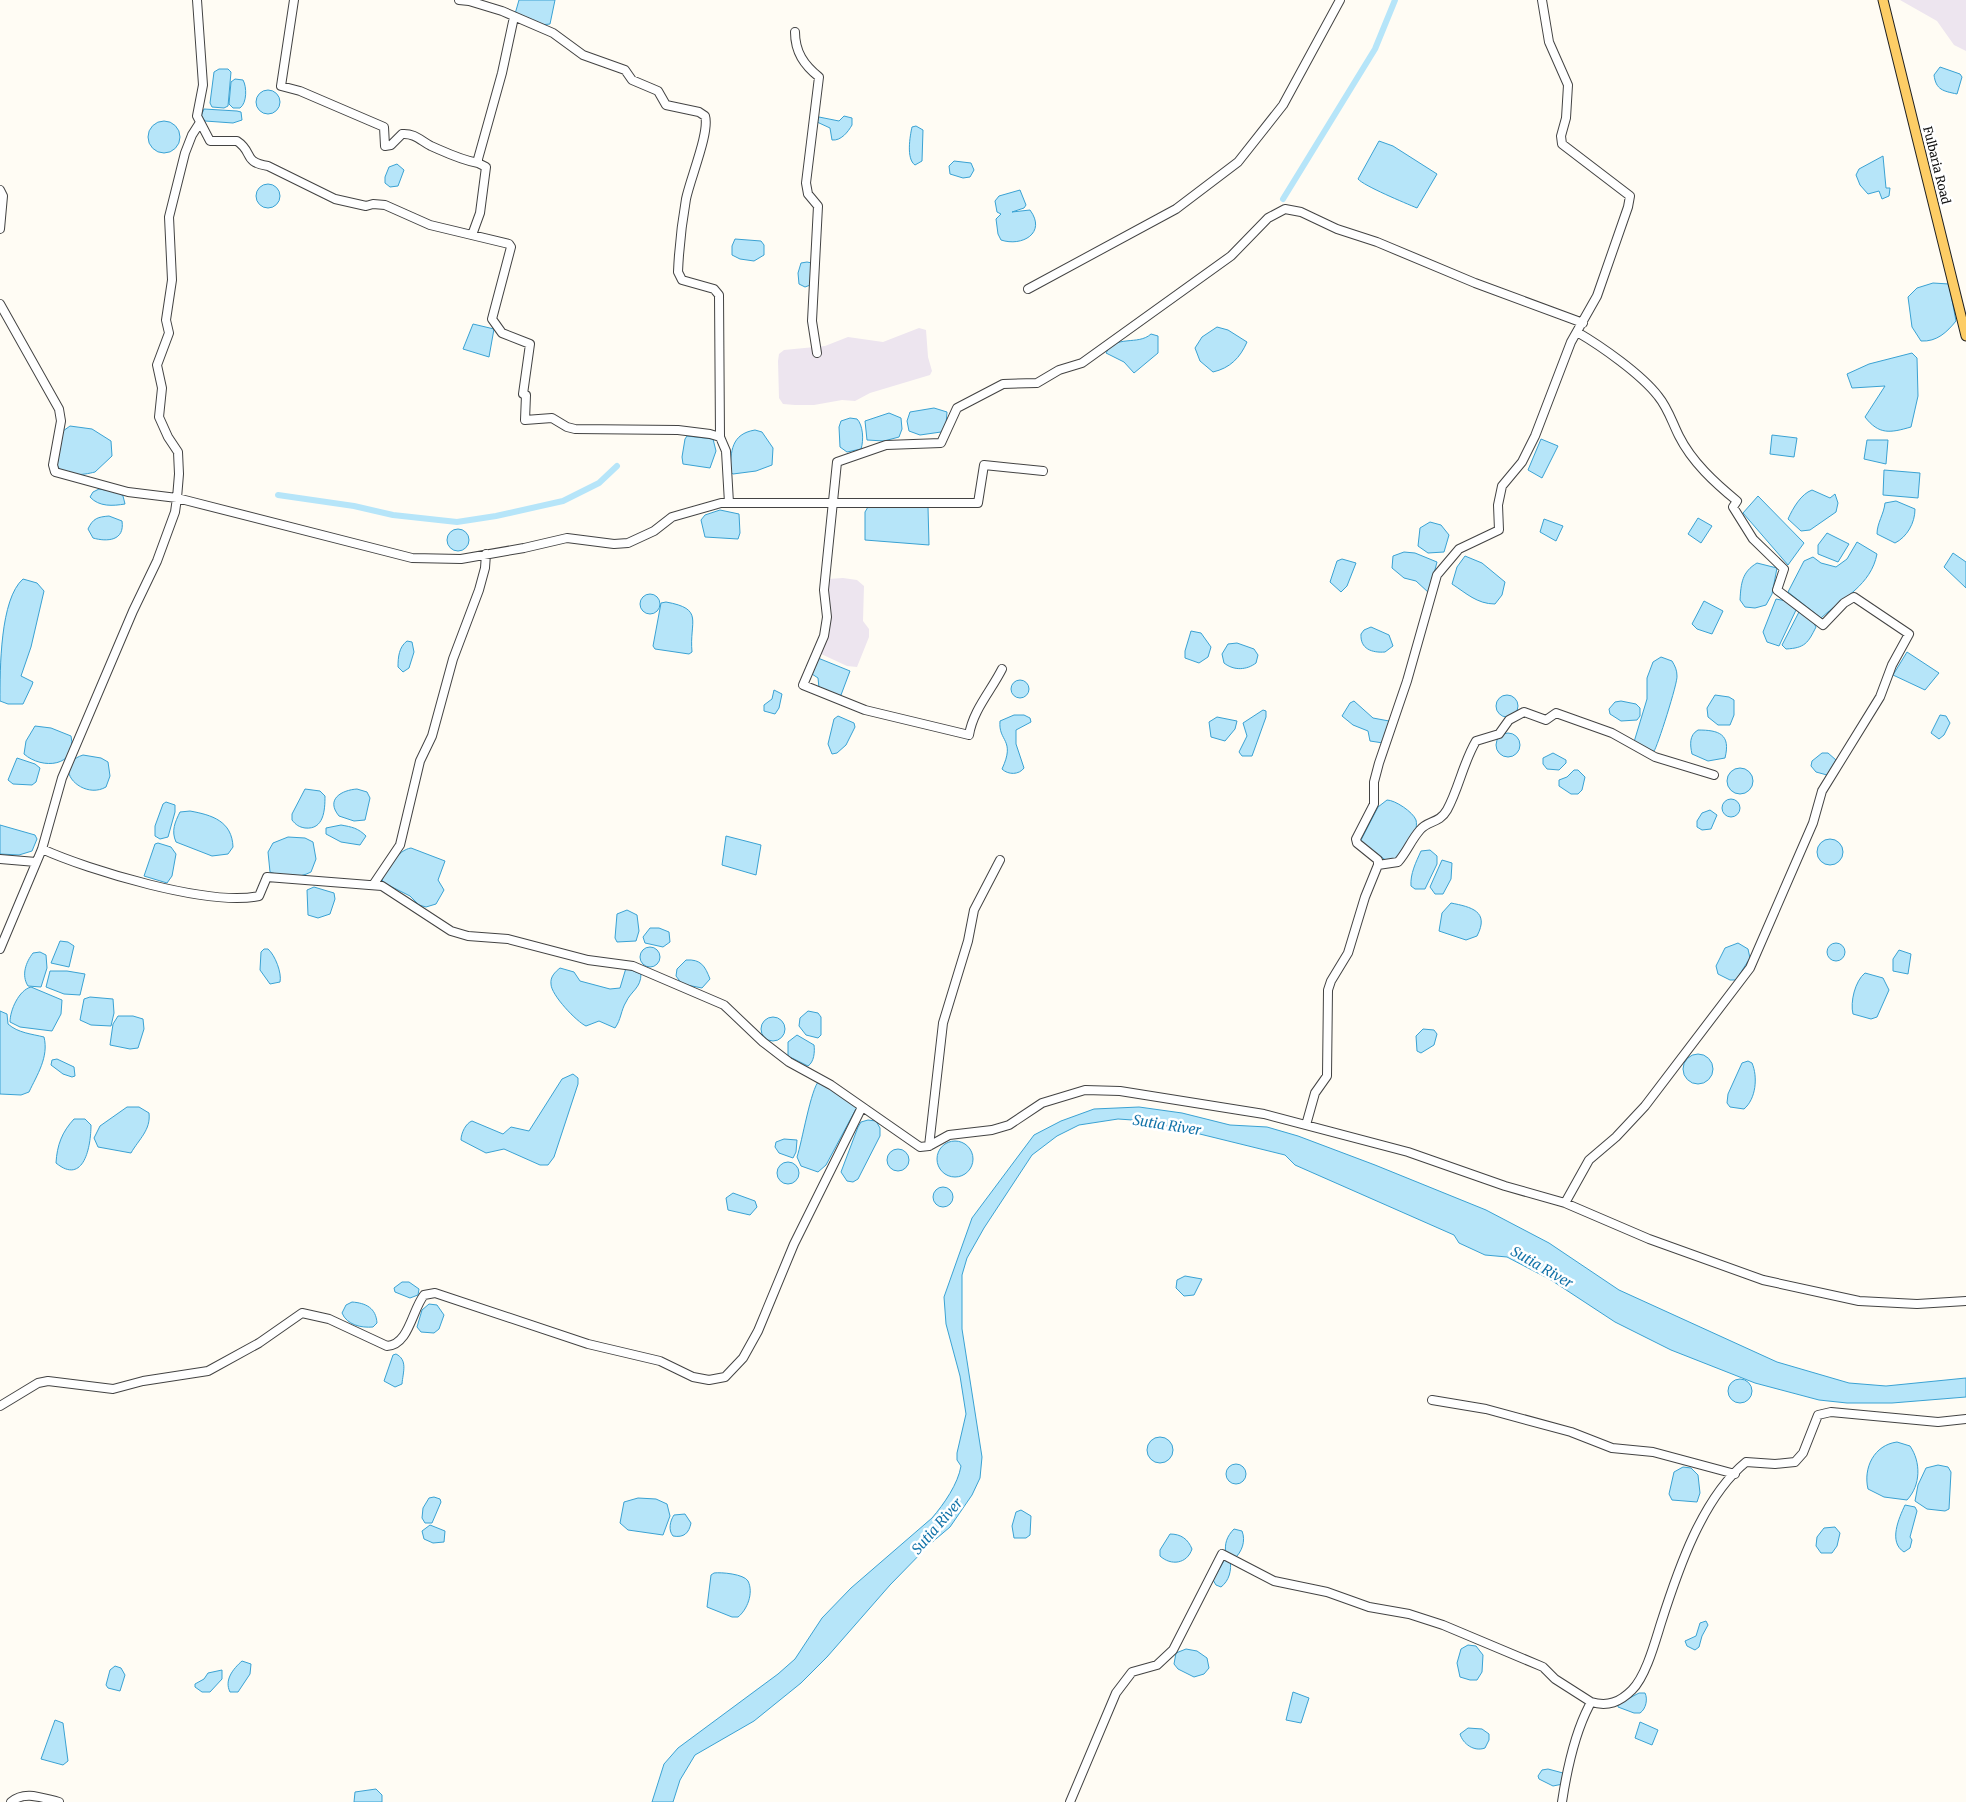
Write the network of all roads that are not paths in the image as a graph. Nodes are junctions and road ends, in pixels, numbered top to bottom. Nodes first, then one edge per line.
1 (197, 0) edge
2 (294, 0) edge
3 (460, 0) edge
4 (1340, 0) edge
5 (1542, 0) edge
6 (1883, 0) edge
7 (514, 16) junction
8 (795, 32) dead end
9 (199, 124) junction
10 (478, 163) junction
11 (0, 190) edge
12 (0, 229) edge
13 (472, 235) junction
14 (1028, 289) dead end
15 (0, 304) edge
16 (1583, 323) junction
17 (1577, 332) junction
18 (1966, 336) edge
19 (817, 353) dead end
20 (720, 437) junction
21 (1043, 471) dead end
22 (177, 498) junction
23 (834, 502) junction
24 (729, 503) junction
25 (486, 554) junction
26 (1002, 669) dead end
27 (1714, 774) dead end
28 (42, 849) junction
29 (0, 859) edge
30 (1000, 860) dead end
31 (36, 862) junction
32 (1378, 865) junction
33 (373, 885) junction
34 (0, 949) edge
35 (862, 1107) junction
36 (1306, 1126) junction
37 (929, 1146) junction
38 (1565, 1203) junction
39 (1966, 1302) edge
40 (1432, 1400) dead end
41 (0, 1406) edge
42 (1966, 1418) edge
43 (1735, 1474) junction
44 (1591, 1702) junction
45 (11, 1802) edge
46 (59, 1802) edge
47 (1070, 1802) edge
48 (1562, 1802) edge

1 - 9 street
2 - 10 street
3 - 7 street
4 - 14 street
5 - 16 street
6 - 18 main road, Fulbaria Road
7 - 10 street
7 - 20 street
8 - 19 street
9 - 13 street
9 - 22 street
10 - 13 street
11 - 12 street
13 - 20 street
15 - 22 street
16 - 17 street
16 - 23 street
17 - 32 street
17 - 38 street
20 - 24 street
21 - 23 street
22 - 25 street
22 - 28 street
23 - 24 street
23 - 26 street
24 - 25 street
25 - 33 street
27 - 32 street
28 - 31 street
28 - 33 street
29 - 31 street
30 - 37 street
31 - 34 street
32 - 36 street
33 - 35 street
35 - 37 street
35 - 41 street
36 - 37 street
36 - 38 street
38 - 39 street
40 - 43 street
42 - 43 street
43 - 44 street
44 - 47 street
44 - 48 street
45 - 46 street

